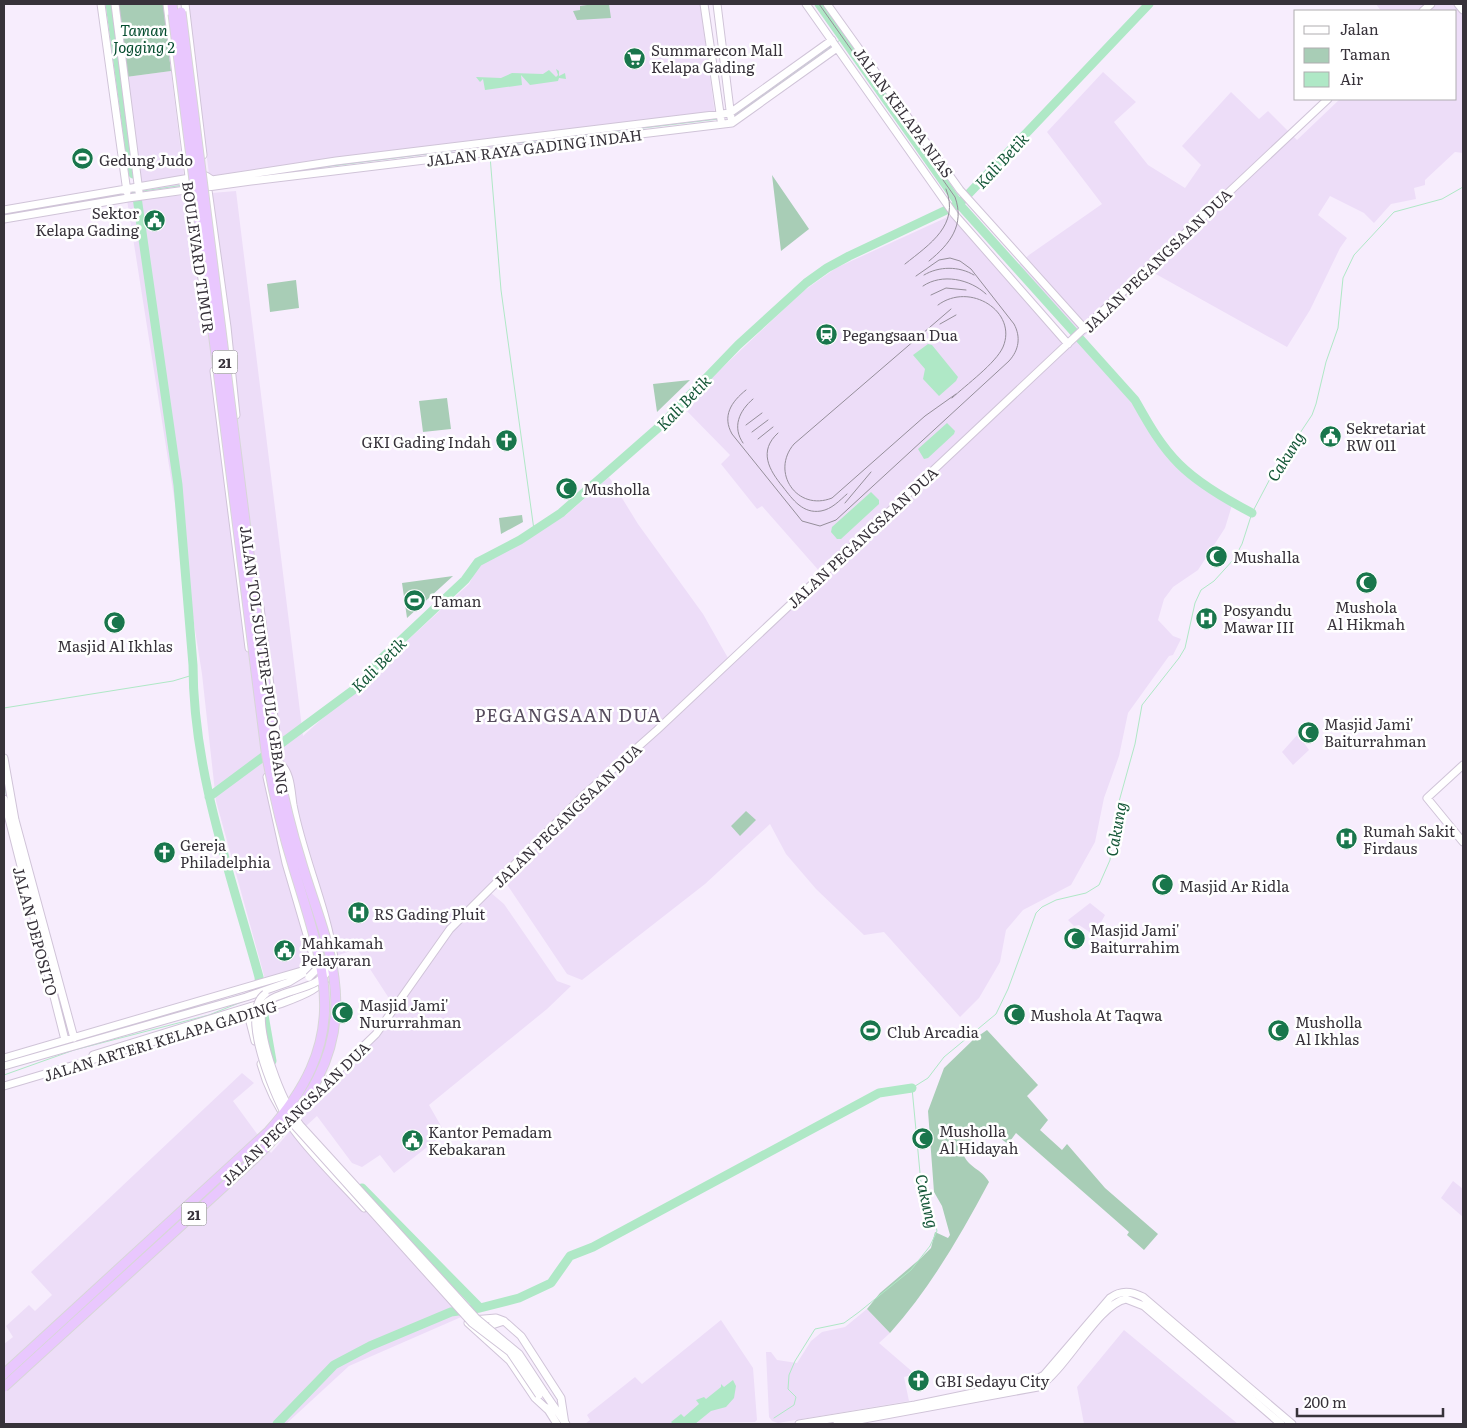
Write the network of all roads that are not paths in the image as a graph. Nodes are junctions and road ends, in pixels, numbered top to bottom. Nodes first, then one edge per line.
1 (101, 4) edge
2 (115, 4) edge
3 (168, 4) edge
4 (172, 4) edge
5 (180, 4) edge
6 (185, 4) edge
7 (704, 4) edge
8 (717, 4) edge
9 (806, 4) edge
10 (827, 4) edge
11 (1458, 4) edge
12 (1463, 10) edge
13 (719, 24) junction
14 (706, 26) junction
15 (720, 34) junction
16 (708, 35) junction
17 (832, 40) junction
18 (837, 48) junction
19 (1327, 100) edge
20 (730, 114) junction
21 (720, 116) junction
22 (732, 123) junction
23 (722, 124) junction
24 (206, 176) junction
25 (188, 178) junction
26 (207, 188) junction
27 (190, 189) junction
28 (133, 193) junction
29 (4, 210) edge
30 (4, 219) edge
31 (1084, 329) junction
32 (1069, 343) junction
33 (261, 719) junction
34 (274, 720) junction
35 (4, 758) edge
36 (279, 763) junction
37 (270, 765) junction
38 (1463, 765) edge
39 (4, 799) edge
40 (12, 820) junction
41 (1463, 842) edge
42 (324, 915) junction
43 (303, 922) junction
44 (312, 968) junction
45 (326, 979) junction
46 (263, 986) junction
47 (314, 988) junction
48 (249, 1012) junction
49 (179, 1022) junction
50 (71, 1041) junction
51 (4, 1058) edge
52 (4, 1066) edge
53 (4, 1081) edge
54 (4, 1086) edge
55 (286, 1122) junction
56 (504, 1320) junction
57 (1094, 1321) junction
58 (467, 1322) junction
59 (486, 1340) junction
60 (4, 1374) edge
61 (4, 1387) edge
62 (542, 1394) junction
63 (548, 1410) junction
64 (560, 1423) edge
65 (799, 1424) edge
66 (837, 1424) edge
67 (1281, 1424) edge
68 (1292, 1424) edge

1 - 28 street
2 - 28 street
3 - 25 street, BOULEVARD TIMUR
4 - 60 highway, JALAN TOL SUNTER–PULO GEBANG / 21, bridge
5 - 61 highway, JALAN TOL SUNTER–PULO GEBANG / 21, bridge
6 - 24 street, BOULEVARD TIMUR
7 - 14 street
8 - 13 street
9 - 17 street, JALAN KELAPA NIAS
10 - 31 street, JALAN KELAPA NIAS
11 - 12 street
13 - 14 street
13 - 15 street
14 - 16 street
15 - 16 street
15 - 20 street
16 - 21 street
17 - 18 street, JALAN KELAPA NIAS
17 - 20 street, JALAN RAYA GADING INDAH
18 - 22 street, JALAN RAYA GADING INDAH
18 - 32 street, JALAN KELAPA NIAS
19 - 31 street, JALAN PEGANGSAAN DUA
20 - 21 street, JALAN RAYA GADING INDAH
20 - 22 street
21 - 23 street
21 - 24 street, JALAN RAYA GADING INDAH
22 - 23 street, JALAN RAYA GADING INDAH
23 - 26 street, JALAN RAYA GADING INDAH
24 - 25 street, JALAN RAYA GADING INDAH
24 - 26 street, BOULEVARD TIMUR
25 - 27 street, BOULEVARD TIMUR
25 - 28 street, JALAN RAYA GADING INDAH
26 - 27 street, JALAN RAYA GADING INDAH
26 - 34 street, BOULEVARD TIMUR
27 - 28 street, JALAN RAYA GADING INDAH
27 - 33 street, BOULEVARD TIMUR
28 - 29 street
28 - 30 street
31 - 32 street, JALAN PEGANGSAAN DUA
32 - 55 street, JALAN PEGANGSAAN DUA
33 - 34 street
33 - 37 street, BOULEVARD TIMUR, bridge
34 - 36 street, BOULEVARD TIMUR, bridge
35 - 40 street
36 - 42 street
36 - 62 street, BOULEVARD TIMUR, bridge
37 - 43 street
37 - 62 street, BOULEVARD TIMUR, bridge
38 - 41 street
39 - 40 street
40 - 50 street, JALAN DEPOSITO
42 - 43 street
42 - 45 street
43 - 44 street
44 - 45 street
44 - 46 street, JALAN ARTERI KELAPA GADING
45 - 47 street, JALAN ARTERI KELAPA GADING
46 - 49 street, JALAN ARTERI KELAPA GADING
46 - 49 street, JALAN ARTERI KELAPA GADING
47 - 48 street, JALAN ARTERI KELAPA GADING, bridge
47 - 48 street, JALAN ARTERI KELAPA GADING, bridge
48 - 49 street, JALAN ARTERI KELAPA GADING
48 - 55 street
49 - 50 street, JALAN ARTERI KELAPA GADING
49 - 53 street, JALAN ARTERI KELAPA GADING
49 - 54 street, JALAN ARTERI KELAPA GADING
50 - 51 street, JALAN ARTERI KELAPA GADING
50 - 52 street, JALAN ARTERI KELAPA GADING
55 - 58 street, bridge
55 - 61 street, JALAN PEGANGSAAN DUA
56 - 58 street
56 - 59 street
56 - 64 street
57 - 65 street
57 - 66 street
57 - 67 street
57 - 68 street
58 - 59 street
59 - 63 street
62 - 63 street
62 - 64 street
63 - 64 street

